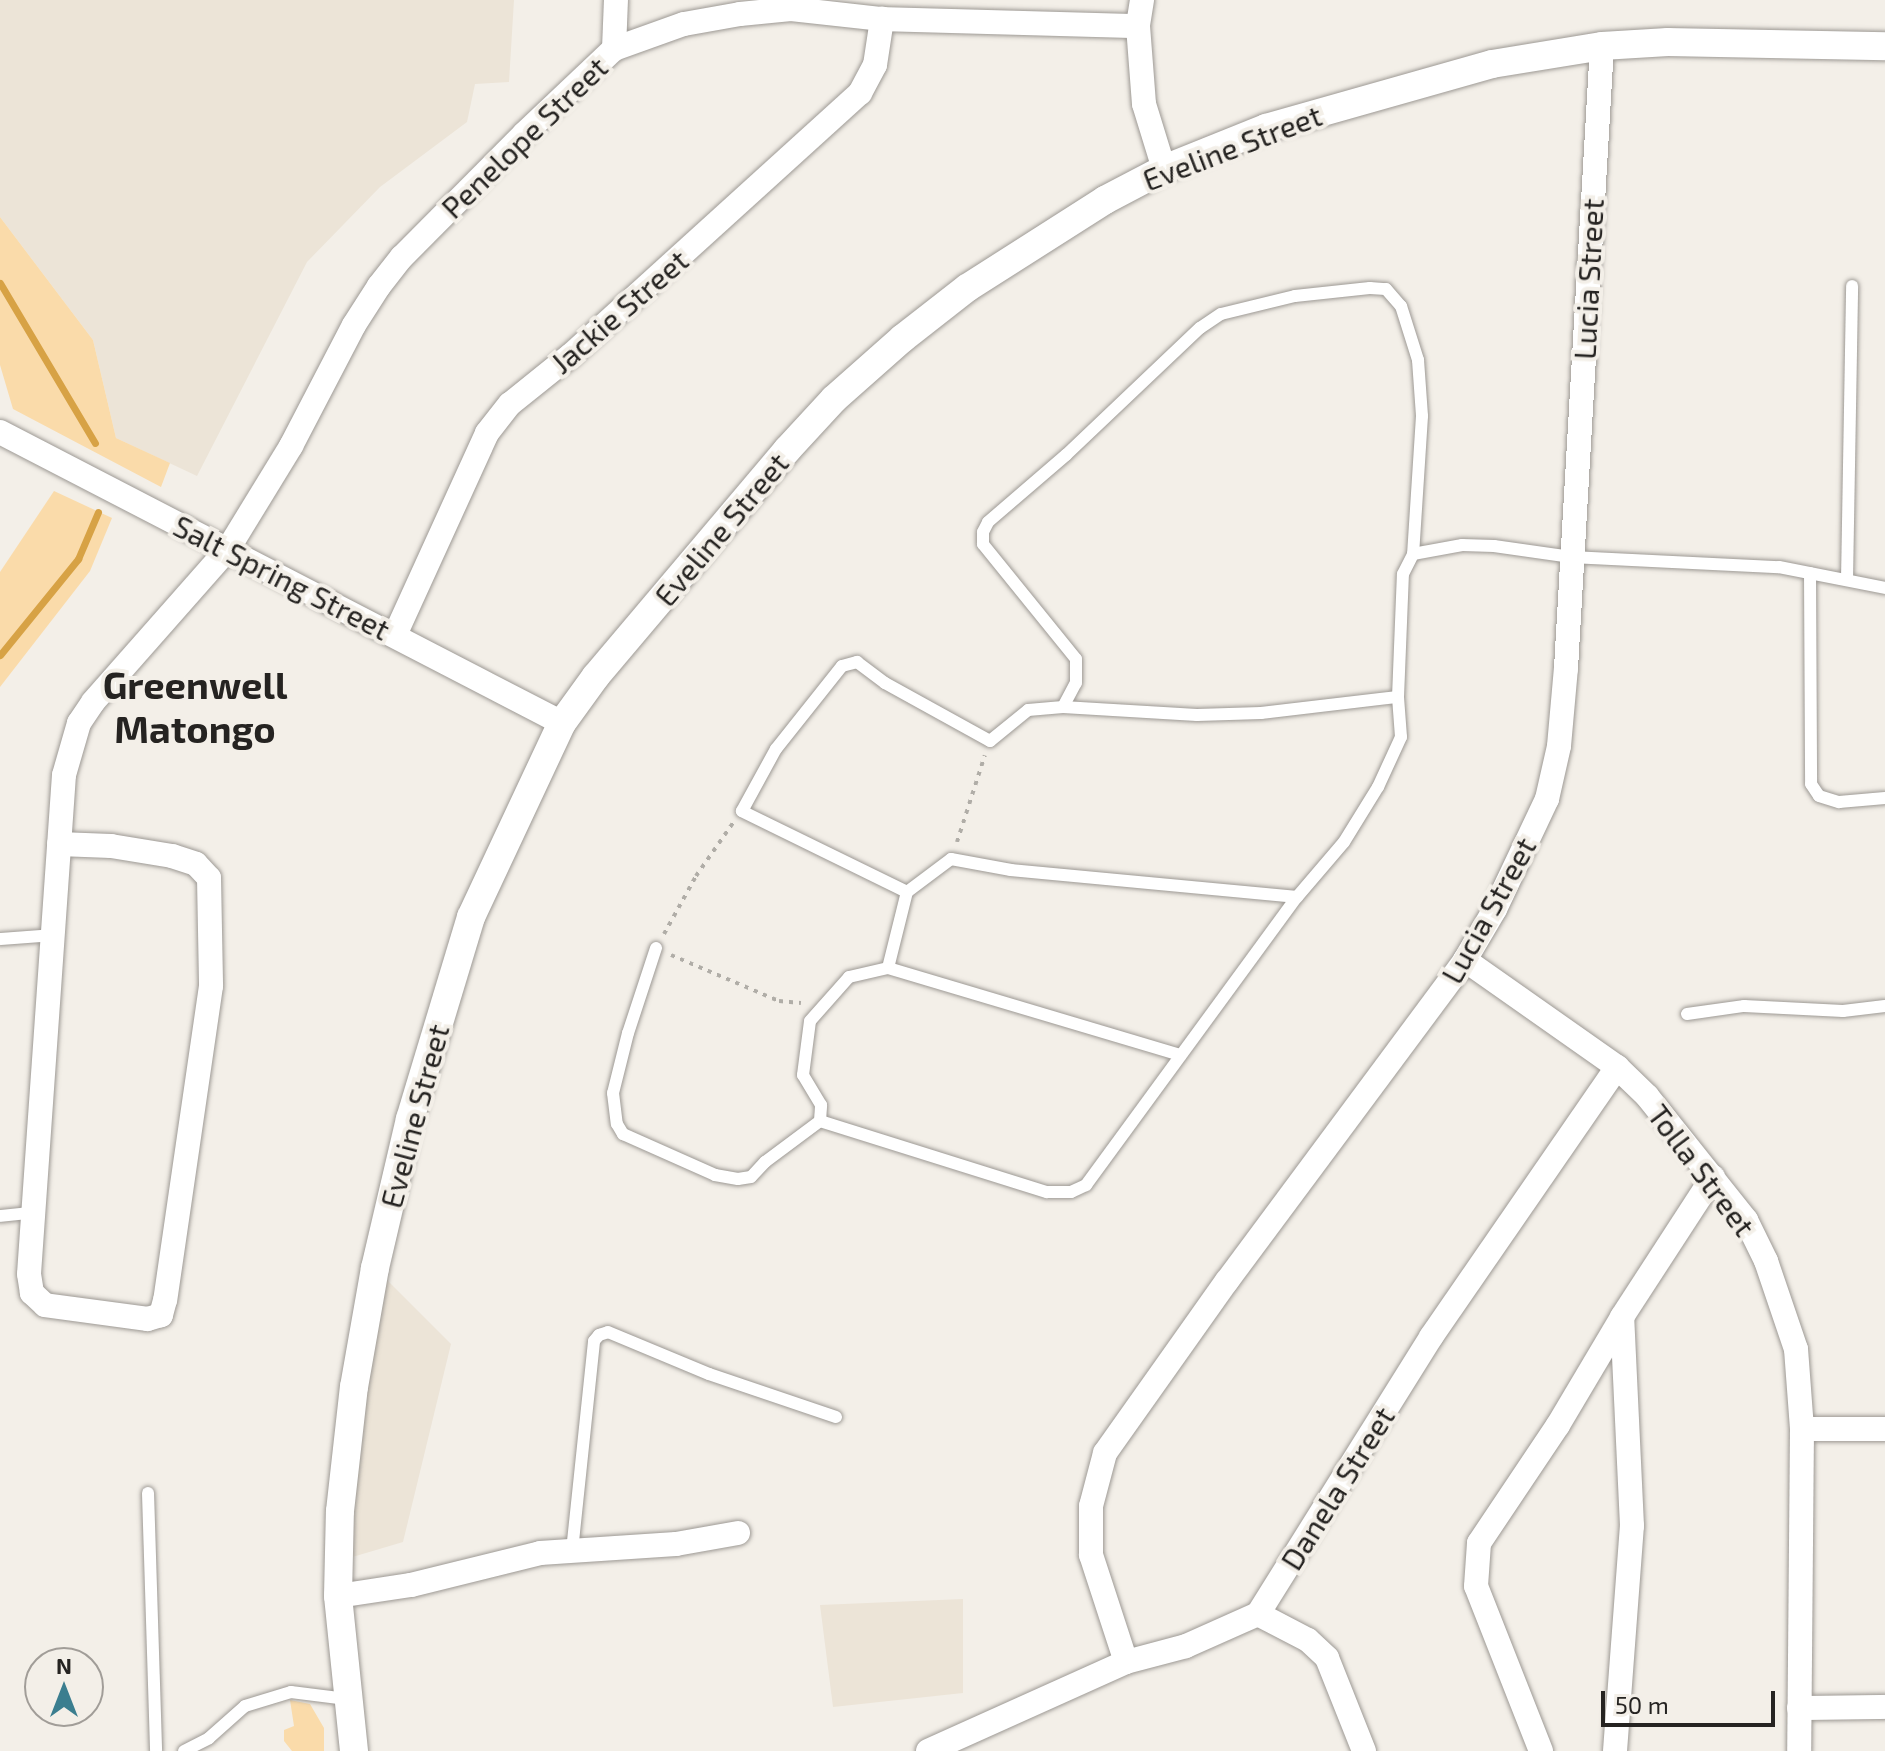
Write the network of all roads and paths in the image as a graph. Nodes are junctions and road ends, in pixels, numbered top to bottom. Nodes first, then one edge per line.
1 (616, 0) edge
2 (1142, 0) edge
3 (792, 5) edge
4 (966, 11) edge
5 (882, 19) junction
6 (1138, 26) junction
7 (1602, 46) junction
8 (1885, 46) edge
9 (614, 49) junction
10 (1164, 169) junction
11 (1852, 286) dead end
12 (0, 432) edge
13 (228, 549) junction
14 (1413, 554) junction
15 (1571, 557) junction
16 (1810, 573) junction
17 (1847, 580) junction
18 (1885, 588) edge
19 (395, 635) junction
20 (1398, 697) junction
21 (1063, 707) junction
22 (562, 723) junction
23 (990, 741) junction
24 (1885, 798) edge
25 (742, 811) junction
26 (59, 844) junction
27 (951, 859) junction
28 (907, 892) junction
29 (1297, 897) junction
30 (55, 935) junction
31 (0, 939) edge
32 (656, 948) junction
33 (1465, 960) junction
34 (888, 968) junction
35 (824, 1006) junction
36 (1885, 1006) edge
37 (1687, 1014) dead end
38 (1180, 1055) junction
39 (1617, 1067) junction
40 (820, 1121) junction
41 (1713, 1177) junction
42 (31, 1213) junction
43 (0, 1216) edge
44 (1622, 1317) junction
45 (836, 1417) dead end
46 (1802, 1429) junction
47 (1885, 1429) edge
48 (148, 1493) dead end
49 (738, 1533) dead end
50 (572, 1551) junction
51 (338, 1596) junction
52 (1258, 1614) junction
53 (1126, 1662) junction
54 (347, 1699) junction
55 (1885, 1707) edge
56 (1799, 1708) junction
57 (156, 1751) edge
58 (184, 1751) edge
59 (354, 1751) edge
60 (928, 1751) edge
61 (1364, 1751) edge
62 (1541, 1751) edge
63 (1615, 1751) edge
64 (1799, 1751) edge

1 - 9 street
2 - 6 street
3 - 5 street, Penelope Street
3 - 9 street, Penelope Street
4 - 5 street, Penelope Street
4 - 6 street, Penelope Street
5 - 19 street, Jackie Street
6 - 10 street
7 - 8 street, Eveline Street
7 - 10 street, Eveline Street
7 - 15 street, Lucia Street
9 - 13 street, Penelope Street
10 - 22 street, Eveline Street
11 - 17 lane
12 - 13 street, Salt Spring Street
13 - 19 street, Salt Spring Street
13 - 26 street, Penelope Street
14 - 15 lane
14 - 20 lane
14 - 21 lane
15 - 16 lane
15 - 33 street, Lucia Street
16 - 17 lane
16 - 24 lane
17 - 18 lane
19 - 22 street, Salt Spring Street
20 - 21 lane
20 - 29 lane
21 - 23 lane
22 - 51 street, Eveline Street
23 - 25 lane
23 - 27 path
25 - 28 lane
25 - 32 path
26 - 30 street, Penelope Street
26 - 42 street, Penelope Street
27 - 28 lane
27 - 29 lane
28 - 34 lane
29 - 38 lane
30 - 31 lane
30 - 42 street, Penelope Street
32 - 35 path
32 - 40 lane
33 - 39 street, Tolla Street
33 - 53 street, Lucia Street
34 - 35 lane
34 - 38 lane
35 - 40 lane
36 - 37 lane
38 - 40 lane
39 - 41 street, Tolla Street
39 - 52 street, Danela Street
41 - 44 street
41 - 46 street, Tolla Street
42 - 43 lane
44 - 62 street
44 - 63 street
45 - 50 lane
46 - 47 street
46 - 56 street, Tolla Street
48 - 57 lane
49 - 50 street
50 - 51 street
51 - 54 street, Eveline Street
52 - 53 street
52 - 61 street
53 - 60 street
54 - 58 lane
54 - 59 street, Eveline Street
55 - 56 street
56 - 64 street, Tolla Street

